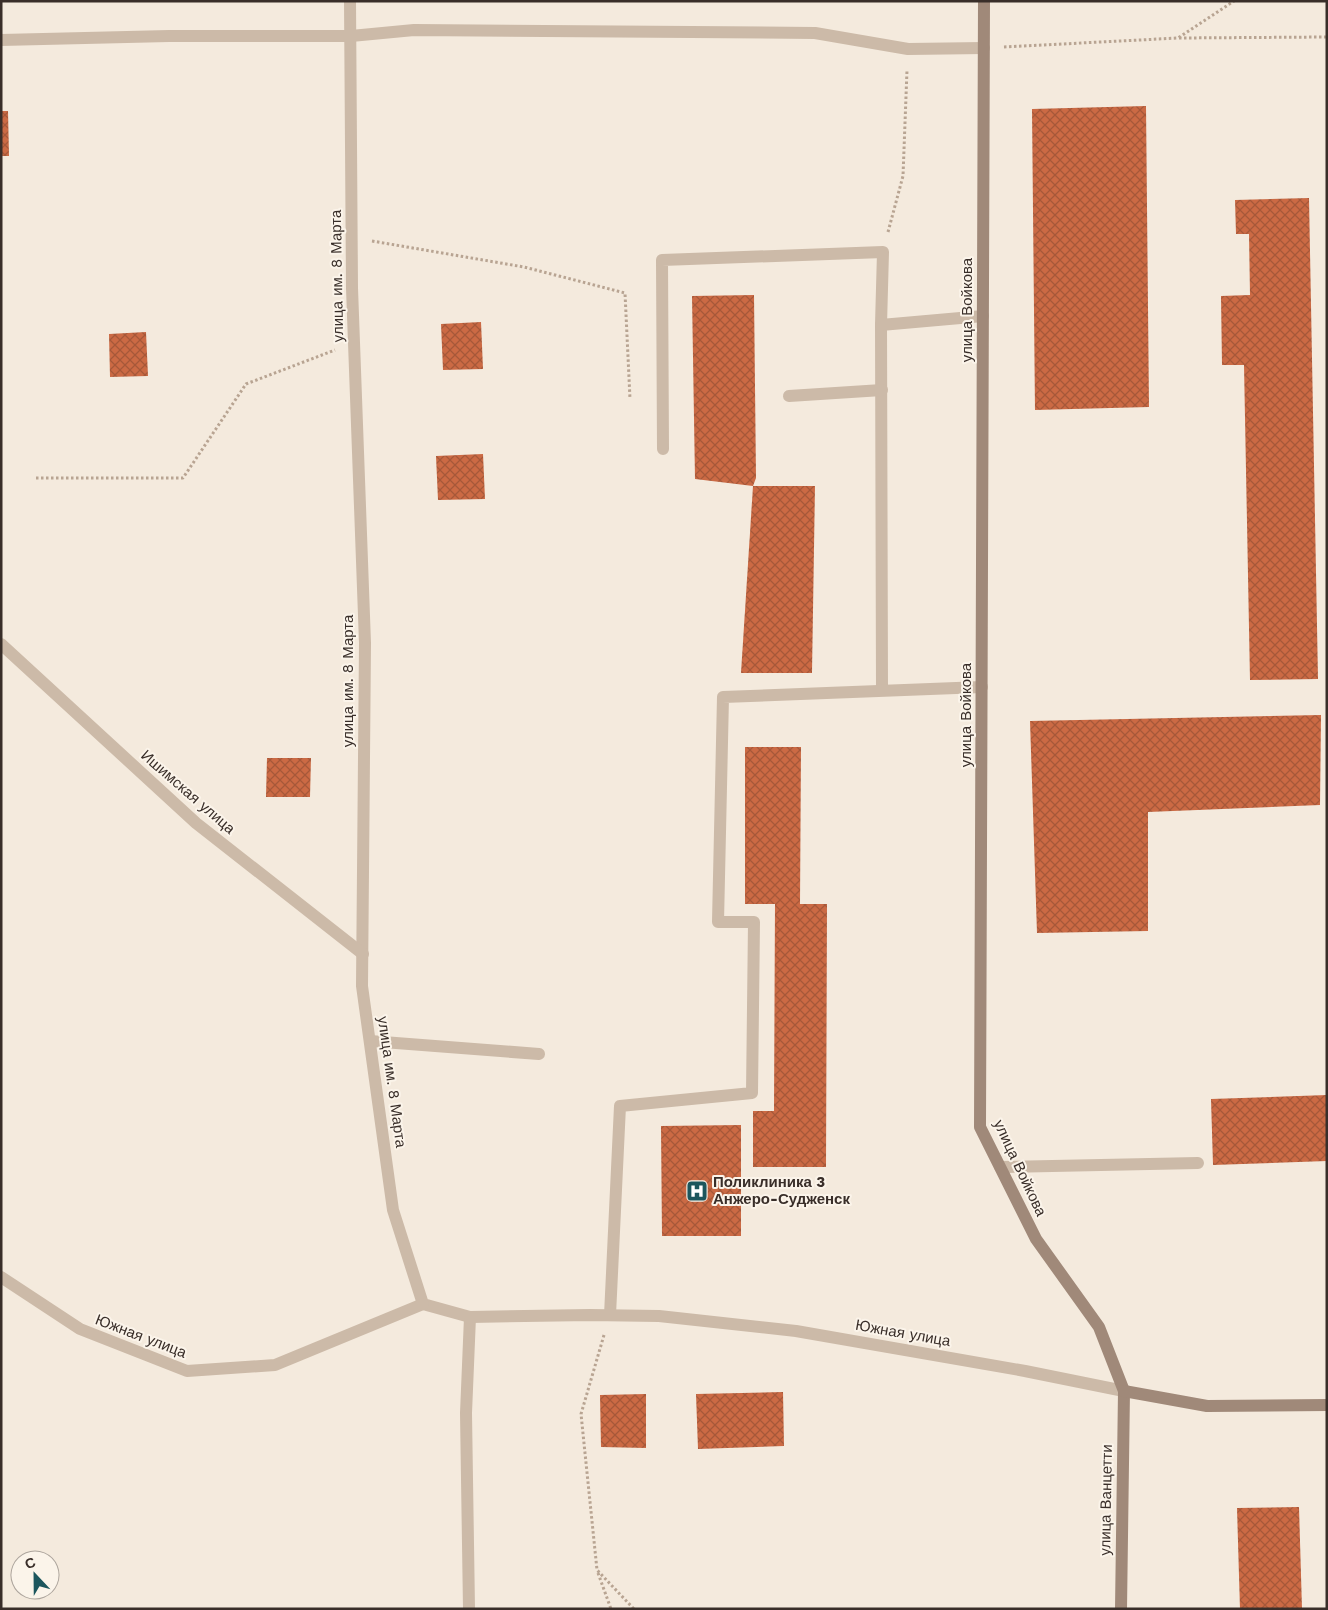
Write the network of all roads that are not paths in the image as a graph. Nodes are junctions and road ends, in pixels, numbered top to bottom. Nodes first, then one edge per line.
1 (350, 1) edge
2 (984, 1) edge
3 (351, 36) junction
4 (1, 40) edge
5 (984, 48) junction
6 (983, 316) junction
7 (881, 324) junction
8 (882, 390) junction
9 (789, 396) dead end
10 (663, 449) dead end
11 (1, 644) edge
12 (982, 687) junction
13 (882, 690) junction
14 (363, 954) junction
15 (370, 1041) junction
16 (539, 1054) dead end
17 (1198, 1163) dead end
18 (1000, 1167) junction
19 (1, 1277) edge
20 (423, 1304) junction
21 (610, 1315) junction
22 (470, 1317) junction
23 (1124, 1391) junction
24 (1327, 1405) edge
25 (469, 1609) edge
26 (1121, 1609) edge

1 - 3 street, улица им. 8 Марта
2 - 5 street, улица Войкова
3 - 4 street
3 - 5 street
3 - 14 street, улица им. 8 Марта
5 - 6 street, улица Войкова
6 - 7 street
6 - 12 street, улица Войкова
7 - 8 street
7 - 10 street
8 - 9 street
8 - 13 street
11 - 14 street, Ишимская улица
12 - 13 street
12 - 18 street, улица Войкова
13 - 21 street
14 - 15 street, улица им. 8 Марта
15 - 16 street
15 - 20 street, улица им. 8 Марта
17 - 18 street
18 - 23 street, улица Войкова
19 - 20 street, Южная улица
20 - 22 street
21 - 22 street, Южная улица
21 - 23 street, Южная улица
22 - 25 street
23 - 24 street, Южная улица
23 - 26 street, улица Ванцетти

